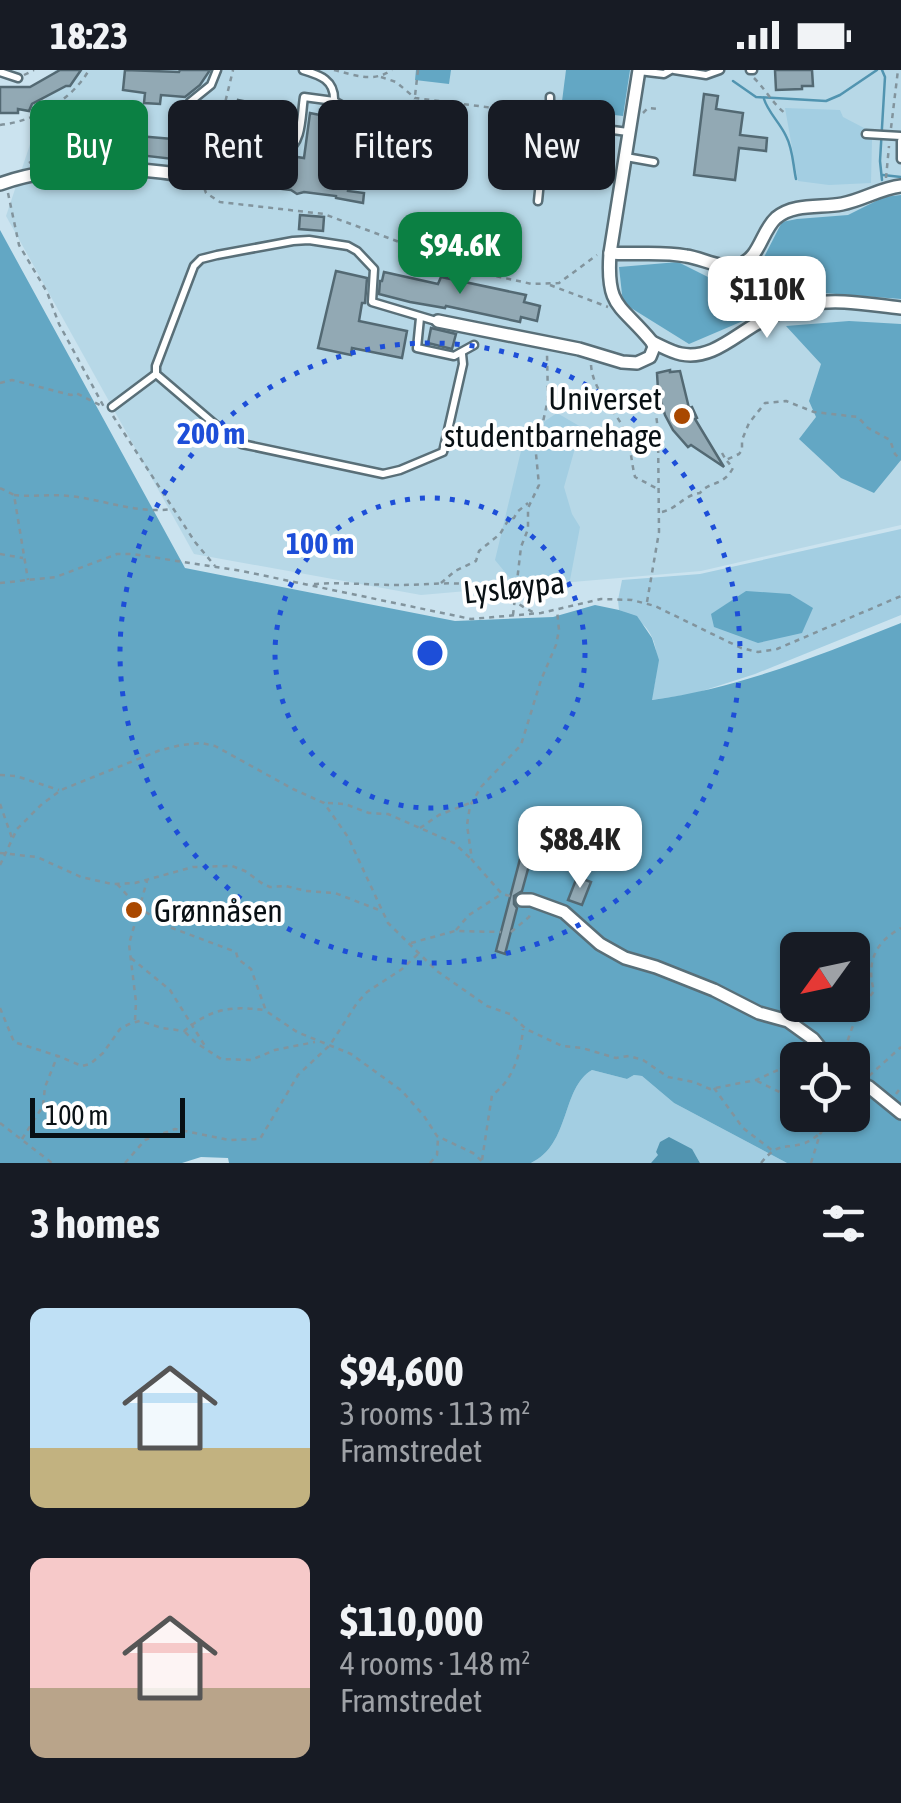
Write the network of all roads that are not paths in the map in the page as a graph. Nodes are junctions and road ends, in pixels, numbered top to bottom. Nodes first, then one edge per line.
1 (217, 70) edge
2 (303, 70) edge
3 (638, 70) edge
4 (672, 70) edge
5 (715, 71) edge
6 (0, 72) edge
7 (18, 78) dead end
8 (550, 97) dead end
9 (192, 100) edge
10 (326, 100) edge
11 (334, 100) edge
12 (550, 100) edge
13 (615, 130) edge
14 (629, 132) junction
15 (866, 134) dead end
16 (298, 135) dead end
17 (901, 139) edge
18 (626, 157) junction
19 (901, 159) edge
20 (654, 162) dead end
21 (168, 174) edge
22 (2, 183) edge
23 (901, 186) edge
24 (539, 190) edge
25 (538, 201) dead end
26 (610, 253) junction
27 (901, 308) edge
28 (420, 318) junction
29 (438, 321) joint
30 (652, 342) junction
31 (474, 346) dead end
32 (462, 354) junction
33 (156, 374) junction
34 (108, 407) road end
35 (516, 898) road end
36 (814, 1042) edge
37 (870, 1089) edge
38 (901, 1113) edge

1 - 9 lane
2 - 11 lane
3 - 4 lane
3 - 14 street
4 - 5 lane
6 - 7 lane
8 - 12 lane
10 - 16 lane
13 - 14 lane
14 - 18 street
15 - 17 lane
17 - 19 lane
18 - 20 lane
18 - 26 street
21 - 22 street
23 - 26 street
24 - 25 lane
26 - 30 street
27 - 30 street
28 - 29 lane
28 - 32 lane
28 - 33 lane
29 - 30 street
31 - 32 lane
32 - 33 lane
33 - 34 lane
35 - 36 street
37 - 38 street

